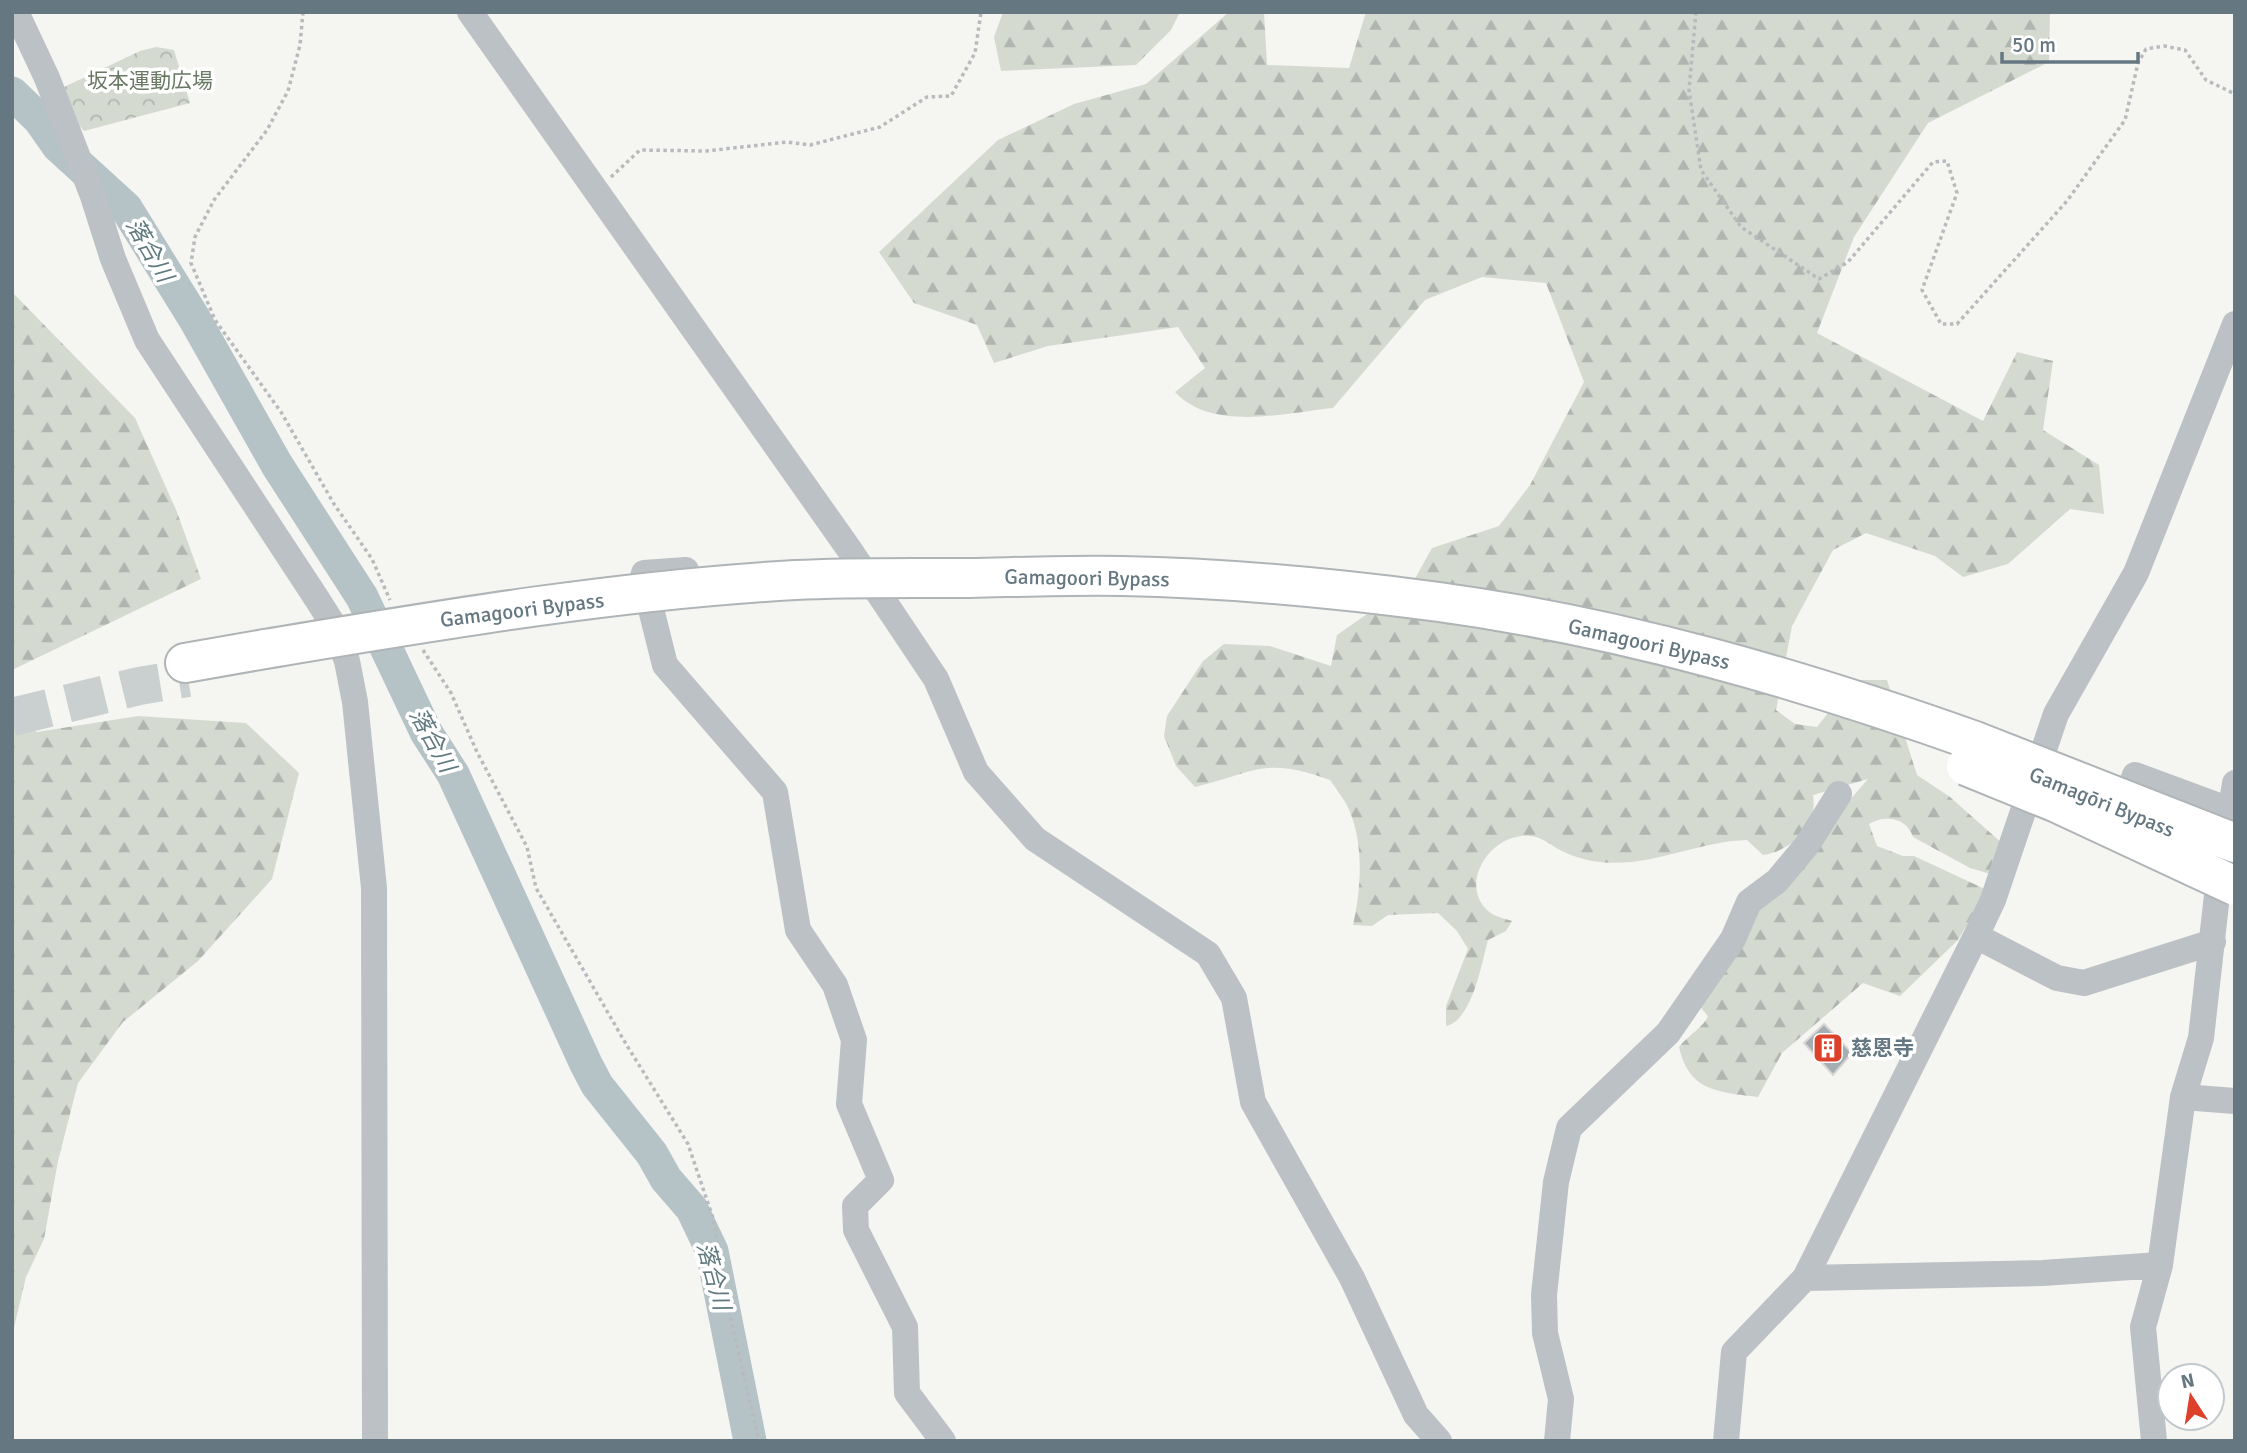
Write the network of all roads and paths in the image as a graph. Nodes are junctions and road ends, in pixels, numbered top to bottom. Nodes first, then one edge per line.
1 (16, 12) edge
2 (303, 12) edge
3 (470, 12) edge
4 (981, 12) edge
5 (1696, 12) edge
6 (2235, 94) edge
7 (596, 191) junction
8 (2235, 324) edge
9 (856, 558) junction
10 (969, 583) junction
11 (396, 608) dead end
12 (416, 640) dead end
13 (187, 671) tunnel mouth
14 (1973, 746) junction
15 (2235, 783) edge
16 (1839, 794) dead end
17 (2234, 825) edge
18 (2235, 857) edge
19 (2229, 895) edge
20 (1976, 936) junction
21 (2213, 942) junction
22 (2183, 1097) junction
23 (2235, 1101) edge
24 (2160, 1265) junction
25 (1805, 1279) junction
26 (375, 1441) edge
27 (759, 1441) edge
28 (943, 1441) edge
29 (1439, 1441) edge
30 (1557, 1441) edge
31 (1726, 1441) edge
32 (2154, 1441) edge

1 - 26 street
2 - 11 path
3 - 7 street
4 - 7 path
5 - 6 path
7 - 9 street
8 - 20 street
9 - 28 street
9 - 29 street
10 - 13 highway, Gamagoori Bypass, bridge
10 - 14 highway, Gamagoori Bypass
10 - 14 highway, Gamagoori Bypass
12 - 27 path
14 - 17 highway
14 - 18 highway, Gamagōri Bypass
14 - 19 highway, bridge
15 - 17 street
16 - 30 street
17 - 19 street
17 - 19 street
19 - 21 street
20 - 21 street
20 - 25 street
21 - 22 street
22 - 23 street
22 - 24 street
24 - 25 street
24 - 32 street
25 - 31 street

